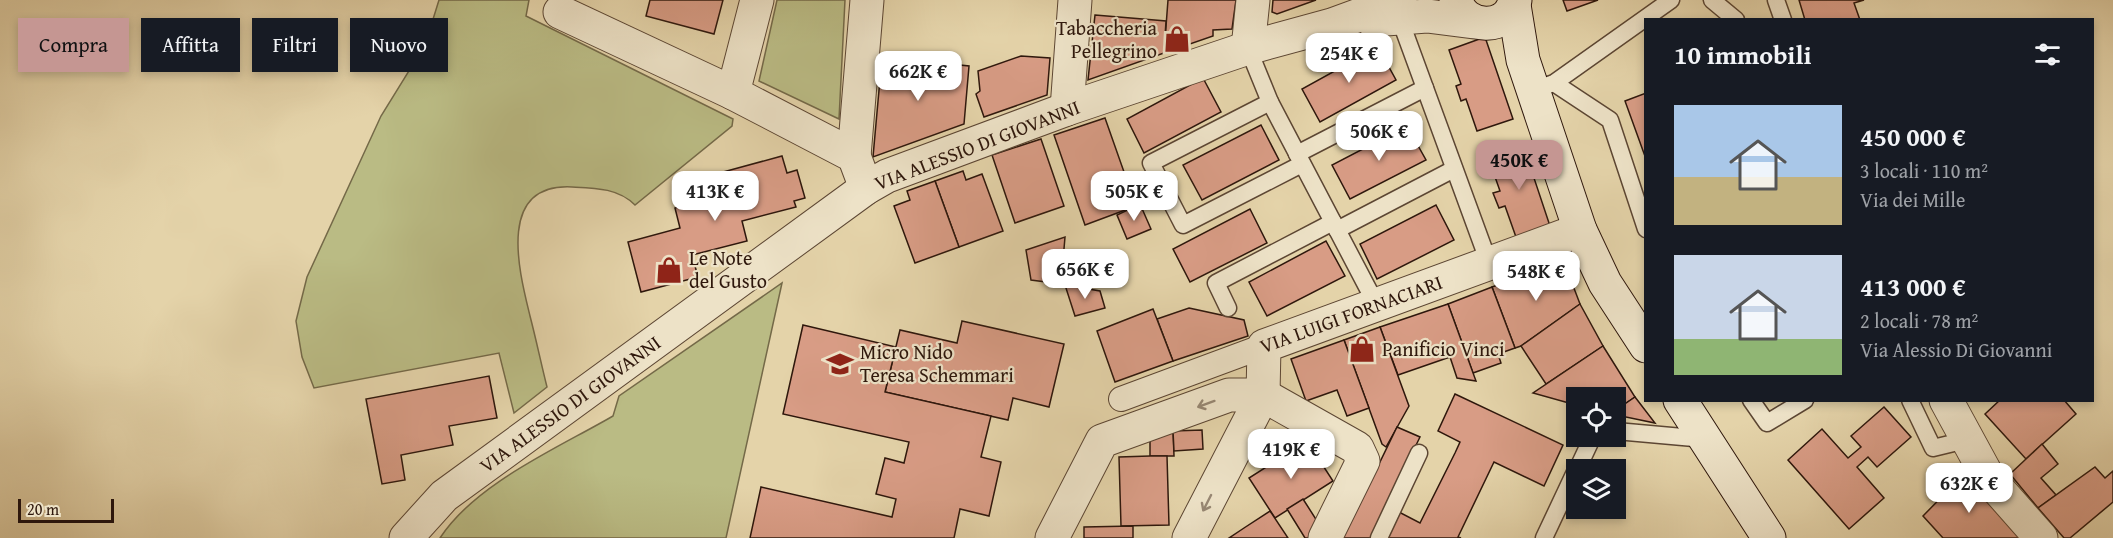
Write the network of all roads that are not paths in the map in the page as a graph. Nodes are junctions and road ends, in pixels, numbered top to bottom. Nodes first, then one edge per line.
1 (757, 0) edge
2 (867, 0) edge
3 (1075, 0) edge
4 (1253, 0) edge
5 (1671, 0) edge
6 (1712, 0) edge
7 (1776, 0) edge
8 (1514, 2) edge
9 (1399, 9) edge
10 (560, 12) dead end
11 (1472, 16) edge
12 (1644, 18) edge
13 (1645, 18) edge
14 (1734, 18) edge
15 (1782, 18) edge
16 (1248, 48) junction
17 (1522, 60) junction
18 (1543, 87) junction
19 (1425, 88) junction
20 (733, 93) junction
21 (1270, 102) junction
22 (1067, 109) junction
23 (854, 156) junction
24 (1300, 159) junction
25 (1454, 169) junction
26 (866, 188) junction
27 (1644, 223) edge
28 (1335, 226) junction
29 (1581, 230) junction
30 (1489, 263) junction
31 (1376, 304) junction
32 (1228, 308) dead end
33 (1644, 343) edge
34 (1264, 346) junction
35 (1263, 394) junction
36 (1121, 399) dead end
37 (1681, 402) edge
38 (1751, 402) edge
39 (1802, 402) edge
40 (1911, 402) edge
41 (1947, 402) edge
42 (1626, 432) edge
43 (1705, 439) junction
44 (1966, 440) junction
45 (1419, 453) dead end
46 (1566, 493) edge
47 (406, 538) edge
48 (1052, 538) edge
49 (1189, 538) edge
50 (1325, 538) edge
51 (1379, 538) edge
52 (1545, 538) edge
53 (1769, 538) edge
54 (2041, 538) edge

1 - 20 street
2 - 23 street
3 - 22 street
4 - 16 street
5 - 13 lane
6 - 14 lane
7 - 15 lane
8 - 11 street
8 - 17 street
9 - 11 street, VIA ALESSIO DI GIOVANNI
9 - 16 street, VIA ALESSIO DI GIOVANNI
9 - 19 lane
10 - 20 street
11 - 17 street
12 - 18 lane
16 - 21 lane
16 - 22 street, VIA ALESSIO DI GIOVANNI
17 - 18 street
18 - 27 lane
18 - 29 street
19 - 24 lane
19 - 25 lane
20 - 23 street
21 - 24 lane
21 - 24 lane
22 - 26 street, VIA ALESSIO DI GIOVANNI
23 - 26 street
24 - 28 lane
25 - 28 lane
25 - 30 lane
26 - 47 street, VIA ALESSIO DI GIOVANNI
28 - 31 lane
28 - 32 lane
29 - 30 street, VIA LUIGI FORNACIARI
29 - 33 street
30 - 31 street, VIA LUIGI FORNACIARI
31 - 34 street, VIA LUIGI FORNACIARI
34 - 35 street
34 - 36 street, VIA LUIGI FORNACIARI
35 -> 48 street
35 -> 49 street
35 - 50 street
37 - 43 street
38 - 39 lane
40 - 44 lane
41 - 44 street
42 - 43 lane
43 - 53 street
44 - 54 street
45 - 51 lane
46 - 52 lane

